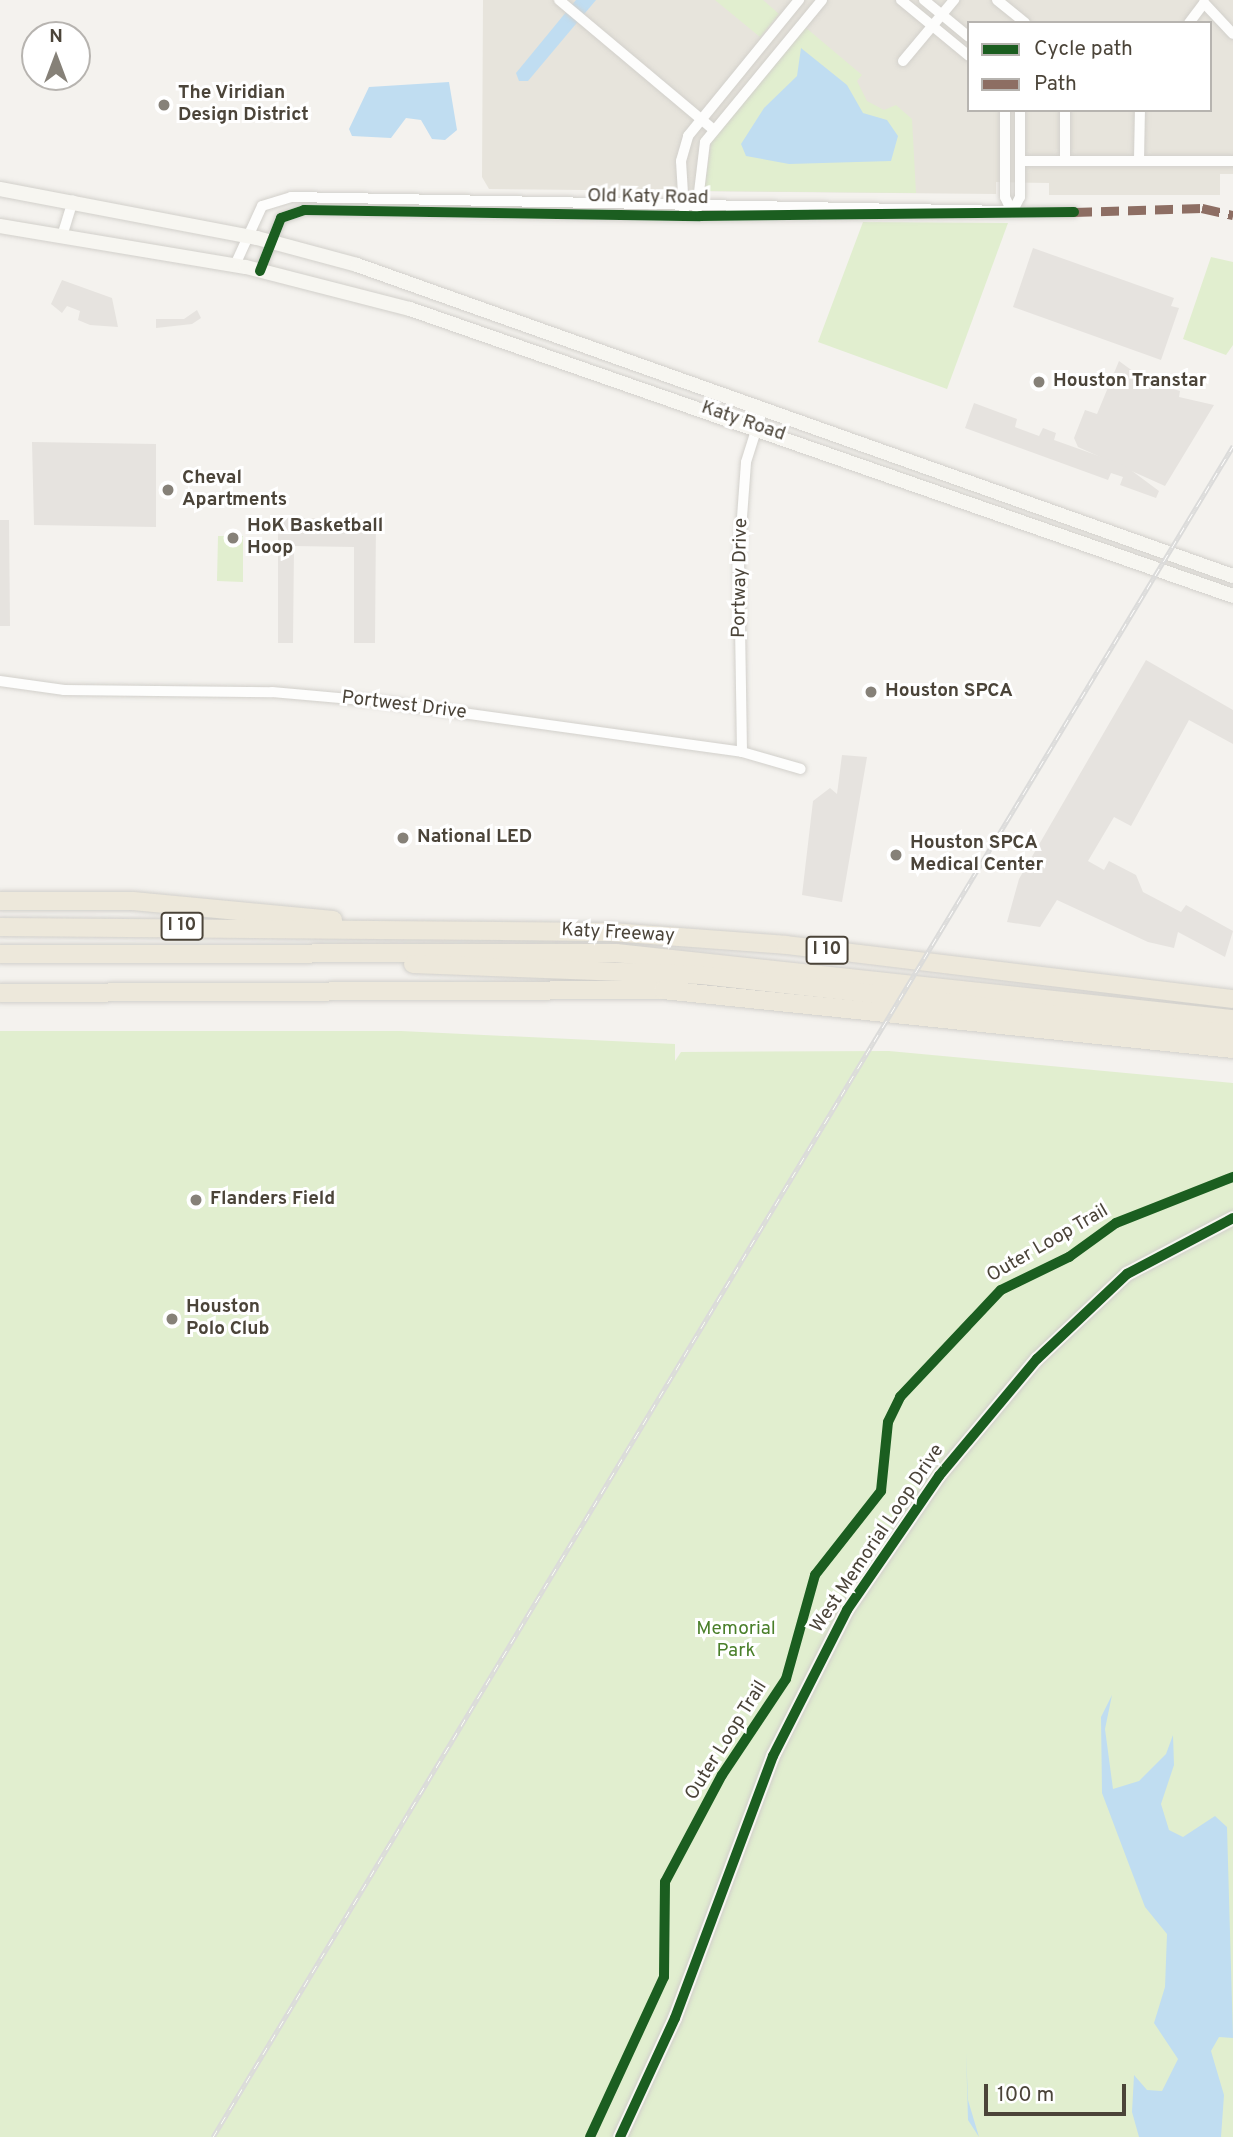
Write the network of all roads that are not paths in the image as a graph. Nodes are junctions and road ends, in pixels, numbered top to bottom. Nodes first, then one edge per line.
1 (799, 0) edge
2 (822, 0) edge
3 (901, 0) edge
4 (924, 0) edge
5 (954, 0) edge
6 (997, 0) edge
7 (561, 1) edge
8 (1202, 2) edge
9 (942, 15) junction
10 (1023, 21) edge
11 (1190, 21) edge
12 (932, 26) junction
13 (773, 31) junction
14 (1233, 34) edge
15 (967, 35) edge
16 (786, 43) junction
17 (967, 54) edge
18 (903, 61) dead end
19 (1005, 112) edge
20 (1020, 112) edge
21 (1065, 112) edge
22 (1140, 112) edge
23 (701, 118) junction
24 (713, 128) junction
25 (1006, 149) junction
26 (1020, 150) junction
27 (1139, 160) junction
28 (1020, 161) junction
29 (1065, 161) junction
30 (1233, 161) edge
31 (0, 189) edge
32 (74, 200) junction
33 (495, 203) junction
34 (680, 205) junction
35 (700, 205) junction
36 (854, 205) junction
37 (1012, 212) junction
38 (1074, 212) dead end
39 (496, 215) junction
40 (690, 216) junction
41 (855, 217) junction
42 (0, 226) edge
43 (63, 233) junction
44 (257, 238) junction
45 (247, 268) junction
46 (763, 408) junction
47 (801, 422) junction
48 (757, 427) junction
49 (795, 441) junction
50 (934, 469) junction
51 (931, 489) junction
52 (1233, 576) edge
53 (1233, 596) edge
54 (0, 681) edge
55 (742, 751) junction
56 (802, 769) dead end
57 (0, 901) edge
58 (0, 927) edge
59 (364, 928) junction
60 (0, 954) edge
61 (0, 965) edge
62 (0, 994) edge
63 (1233, 999) edge
64 (1233, 1019) edge
65 (1233, 1034) edge
66 (1233, 1049) edge
67 (1233, 1218) edge
68 (620, 2137) edge

1 - 13 street
2 - 16 street
3 - 12 street
4 - 9 street
5 - 9 street
6 - 10 street
7 - 23 street
8 - 11 street
8 - 14 street
9 - 12 street
9 - 15 street
12 - 17 street
12 - 18 street
13 - 16 street
13 - 23 street
16 - 24 street
19 - 25 street
20 - 26 street
21 - 29 street
22 - 27 street
23 - 24 street
23 - 34 street
24 - 35 street
25 - 26 street
25 - 37 street
26 - 28 street
27 - 29 street
27 - 30 street
28 - 29 street
28 - 37 street
31 - 32 main road
32 - 43 street
32 - 44 main road
33 - 34 street, Old Katy Road
33 - 39 street
33 - 44 street, Old Katy Road
34 - 35 street, Old Katy Road
34 - 40 street
35 - 36 street, Old Katy Road
35 - 40 street
36 - 37 street, Old Katy Road
36 - 41 street
37 - 38 street, Old Katy Road
37 - 41 street, Old Katy Road
39 - 40 street, Old Katy Road
39 - 44 street, Old Katy Road
40 - 41 street, Old Katy Road
42 - 43 main road
43 - 45 main road
44 - 45 street, Old Katy Road
44 - 45 street, Old Katy Road
44 - 46 main road, Katy Road
45 - 48 main road, Katy Road
46 - 47 main road, Katy Road
46 - 48 street, Portway Drive
47 - 49 main road
47 - 50 main road, Katy Road
48 - 49 main road, Katy Road
48 - 55 street, Portway Drive
49 - 51 main road, Katy Road
50 - 51 main road
50 - 52 main road, Katy Road
51 - 53 main road, Katy Road
54 - 55 street, Portwest Drive
55 - 56 street, Portwest Drive
57 - 59 highway
58 - 59 highway, Katy Freeway / I 10
59 - 63 highway, Katy Freeway / I 10
60 - 64 highway
61 - 65 highway
62 - 66 highway
67 - 68 main road, West Memorial Loop Drive

